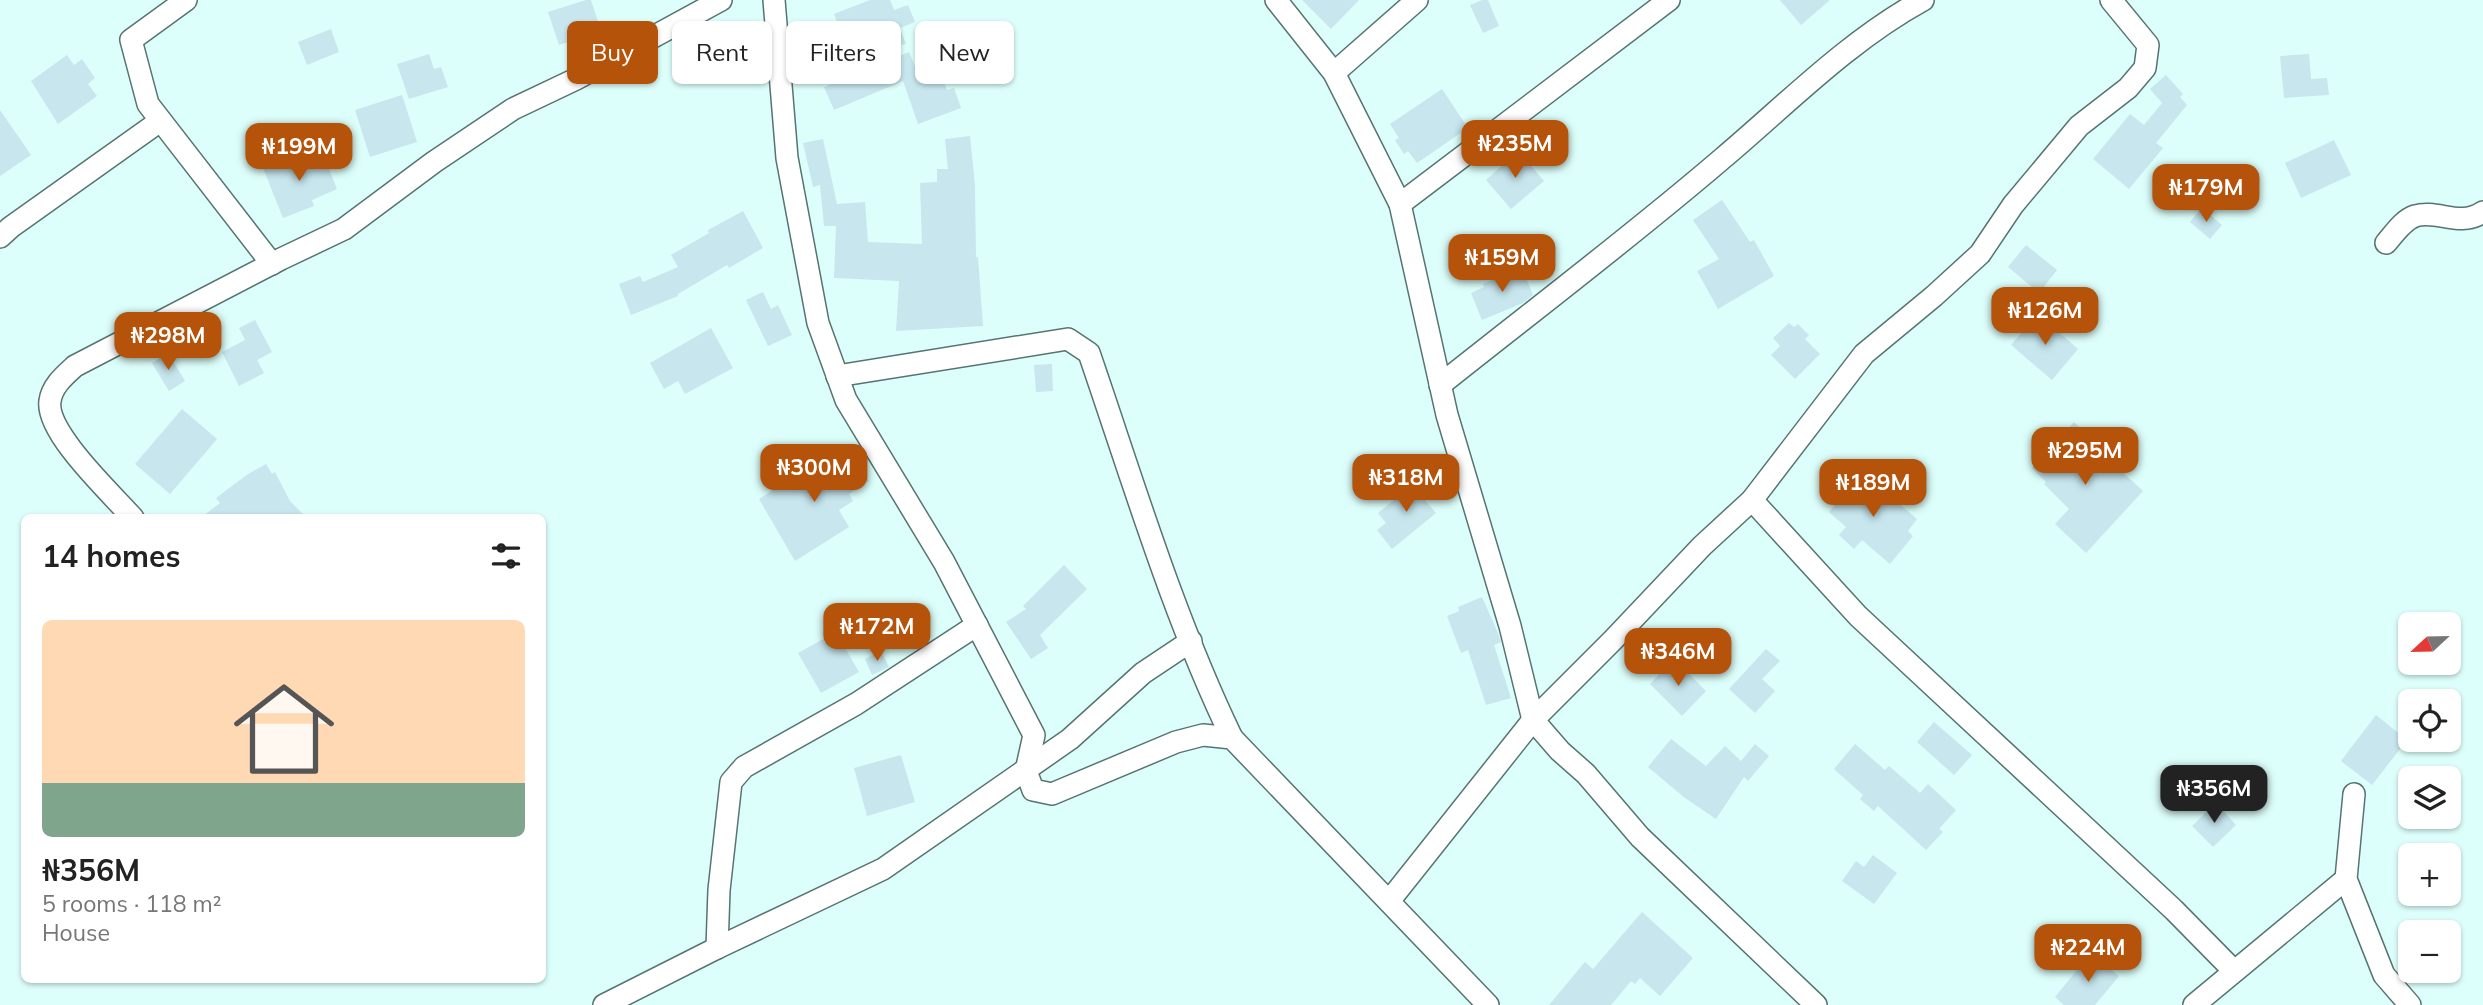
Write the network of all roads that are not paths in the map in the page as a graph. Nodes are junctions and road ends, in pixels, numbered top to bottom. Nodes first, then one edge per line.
1 (186, 0) edge
2 (721, 0) edge
3 (774, 0) edge
4 (1276, 0) edge
5 (1417, 0) edge
6 (1669, 0) edge
7 (1923, 0) edge
8 (2111, 0) edge
9 (1334, 73) junction
10 (160, 121) junction
11 (1399, 204) junction
12 (2483, 212) edge
13 (0, 237) edge
14 (2386, 243) dead end
15 (272, 264) junction
16 (837, 376) junction
17 (1440, 385) junction
18 (1752, 500) junction
19 (129, 514) edge
20 (977, 625) junction
21 (1191, 641) junction
22 (1533, 719) junction
23 (1232, 738) junction
24 (1026, 771) junction
25 (2354, 794) dead end
26 (2346, 878) junction
27 (1390, 900) junction
28 (717, 948) junction
29 (2234, 971) junction
30 (604, 1005) edge
31 (1488, 1005) edge
32 (1816, 1005) edge
33 (2194, 1005) edge
34 (2410, 1005) edge

1 - 10 street
2 - 15 street
3 - 16 street
4 - 9 street
5 - 9 street
6 - 11 street
7 - 17 street
8 - 18 street
9 - 11 street
10 - 13 street
10 - 15 street
11 - 17 street
12 - 14 street
15 - 19 street
16 - 20 street
16 - 21 street
17 - 22 street
18 - 22 street
18 - 29 street
20 - 24 street
20 - 28 street
21 - 23 street
21 - 24 street
22 - 27 street
22 - 32 street
23 - 24 street
23 - 27 street
24 - 28 street
25 - 26 street
26 - 29 street
26 - 34 street
27 - 31 street
28 - 30 street
29 - 33 street

